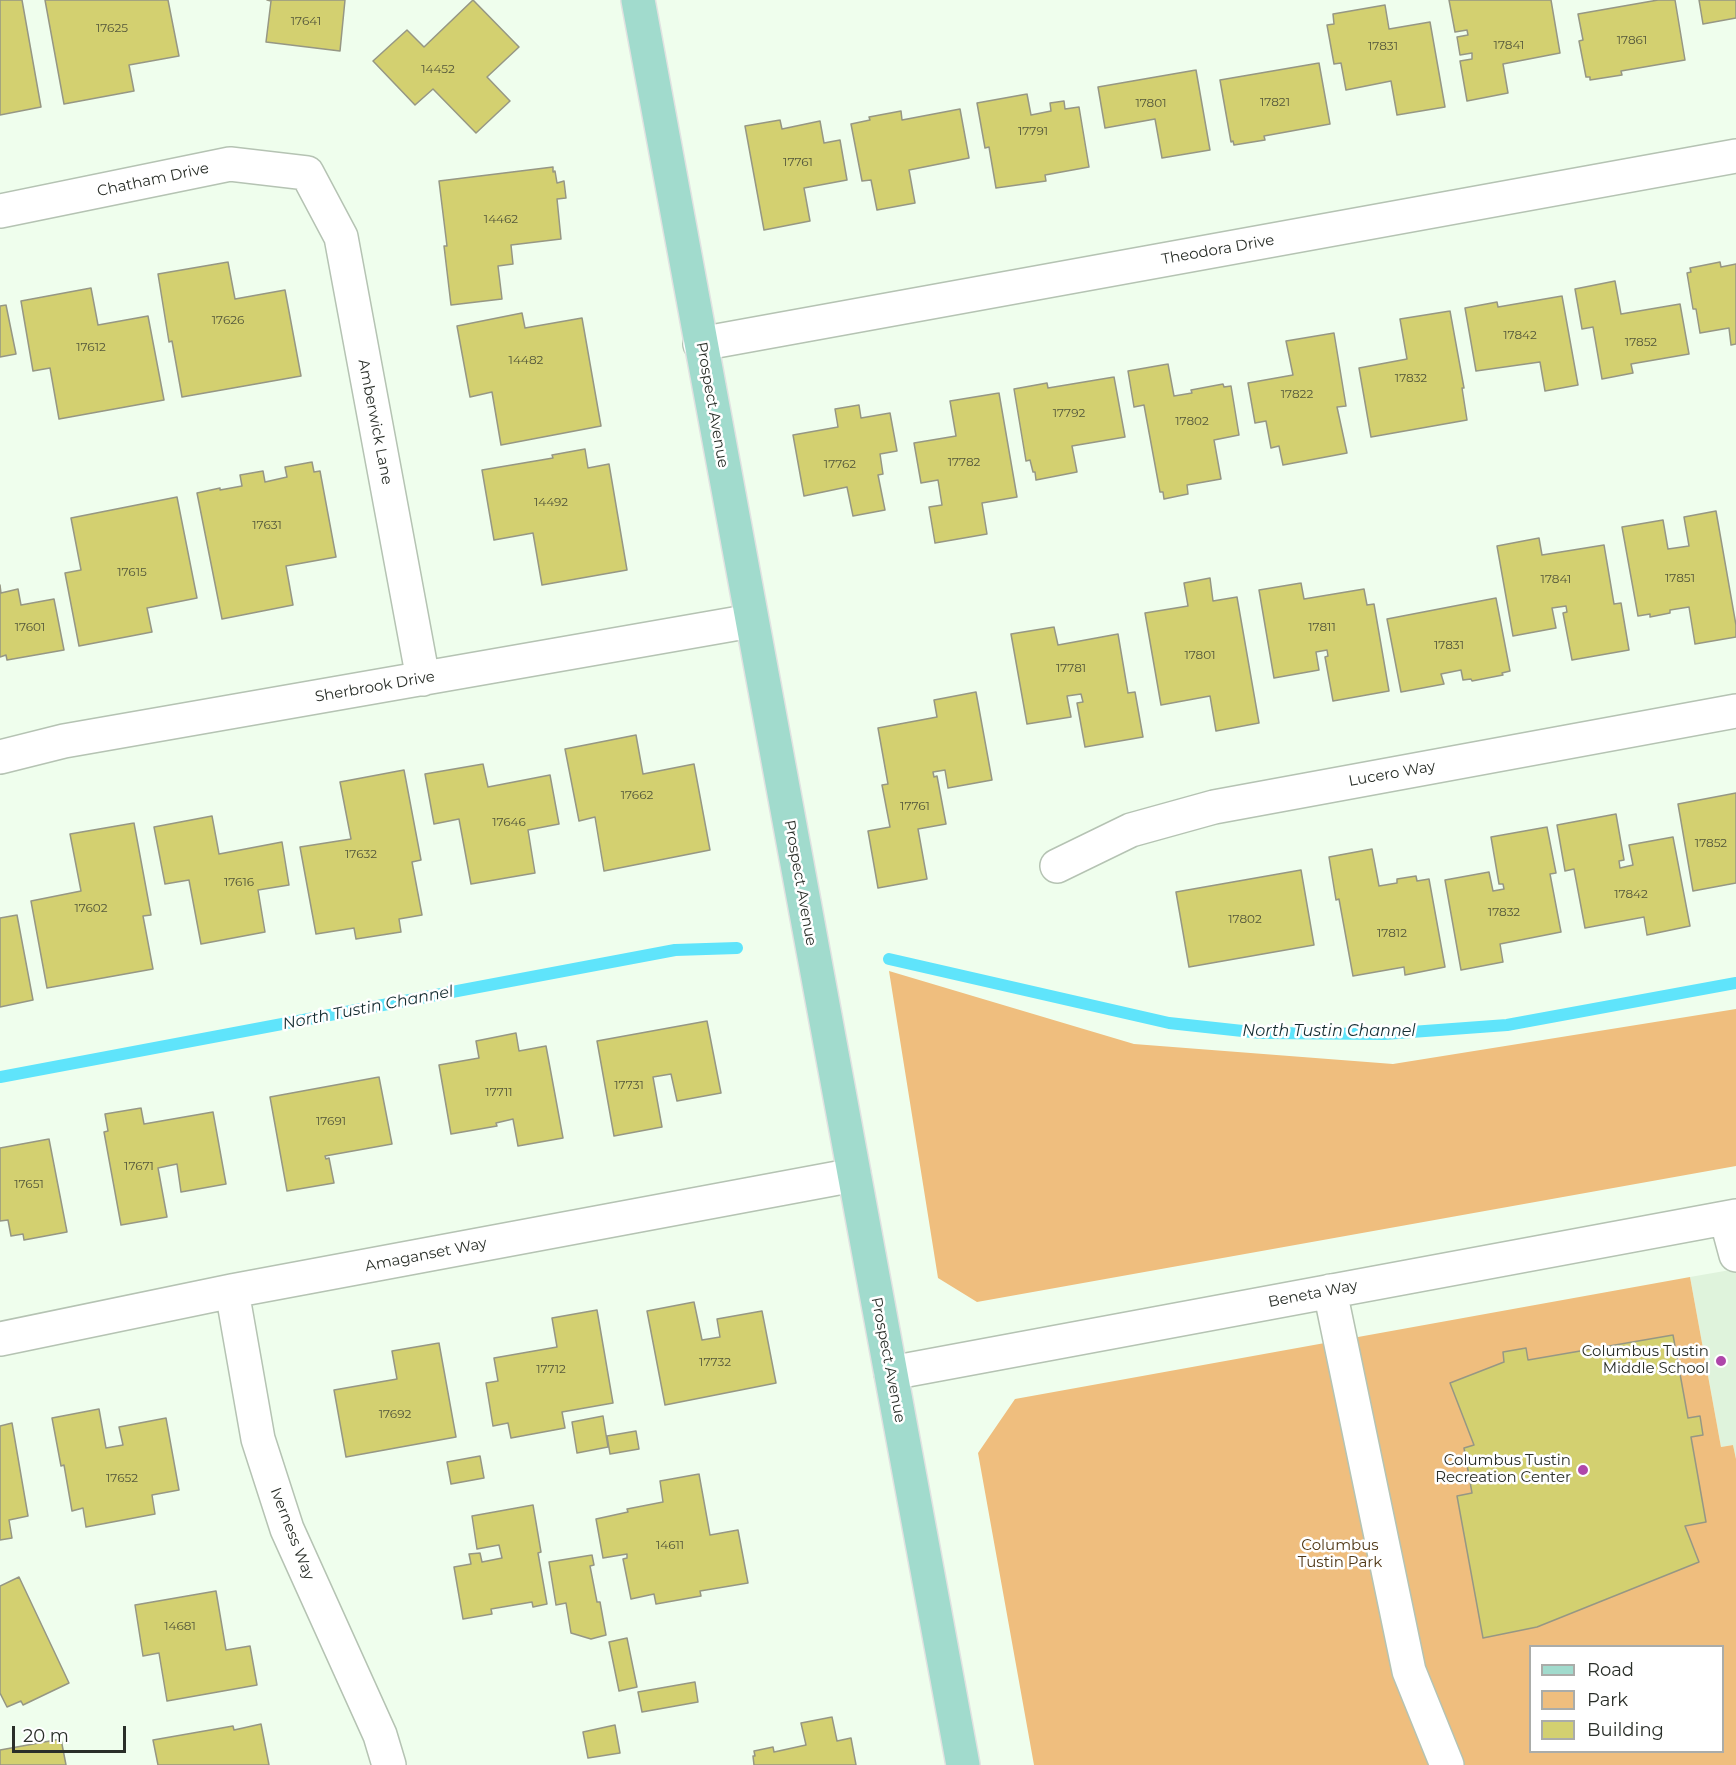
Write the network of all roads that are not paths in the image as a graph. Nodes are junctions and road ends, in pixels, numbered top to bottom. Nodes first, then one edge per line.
1 (638, 0) edge
2 (1736, 156) edge
3 (307, 173) joint
4 (0, 211) edge
5 (700, 344) junction
6 (751, 621) junction
7 (423, 678) junction
8 (1736, 711) edge
9 (0, 757) edge
10 (1057, 866) dead end
11 (854, 1175) junction
12 (1731, 1217) edge
13 (1736, 1255) edge
14 (231, 1291) junction
15 (1330, 1291) junction
16 (0, 1339) edge
17 (891, 1373) junction
18 (388, 1765) edge
19 (963, 1765) edge
20 (1447, 1765) edge

1 - 5 main road, Prospect Avenue
2 - 5 street, Theodora Drive
3 - 4 street, Chatham Drive
3 - 7 street, Amberwick Lane
5 - 6 main road, Prospect Avenue
6 - 7 street, Sherbrook Drive
6 - 11 main road, Prospect Avenue
7 - 9 street, Sherbrook Drive
8 - 10 street, Lucero Way
11 - 14 street, Amaganset Way
11 - 17 main road, Prospect Avenue
12 - 13 street
12 - 15 street, Beneta Way
14 - 16 street, Amaganset Way
14 - 18 street, Iverness Way
15 - 17 street, Beneta Way
15 - 20 street
17 - 19 main road, Prospect Avenue

